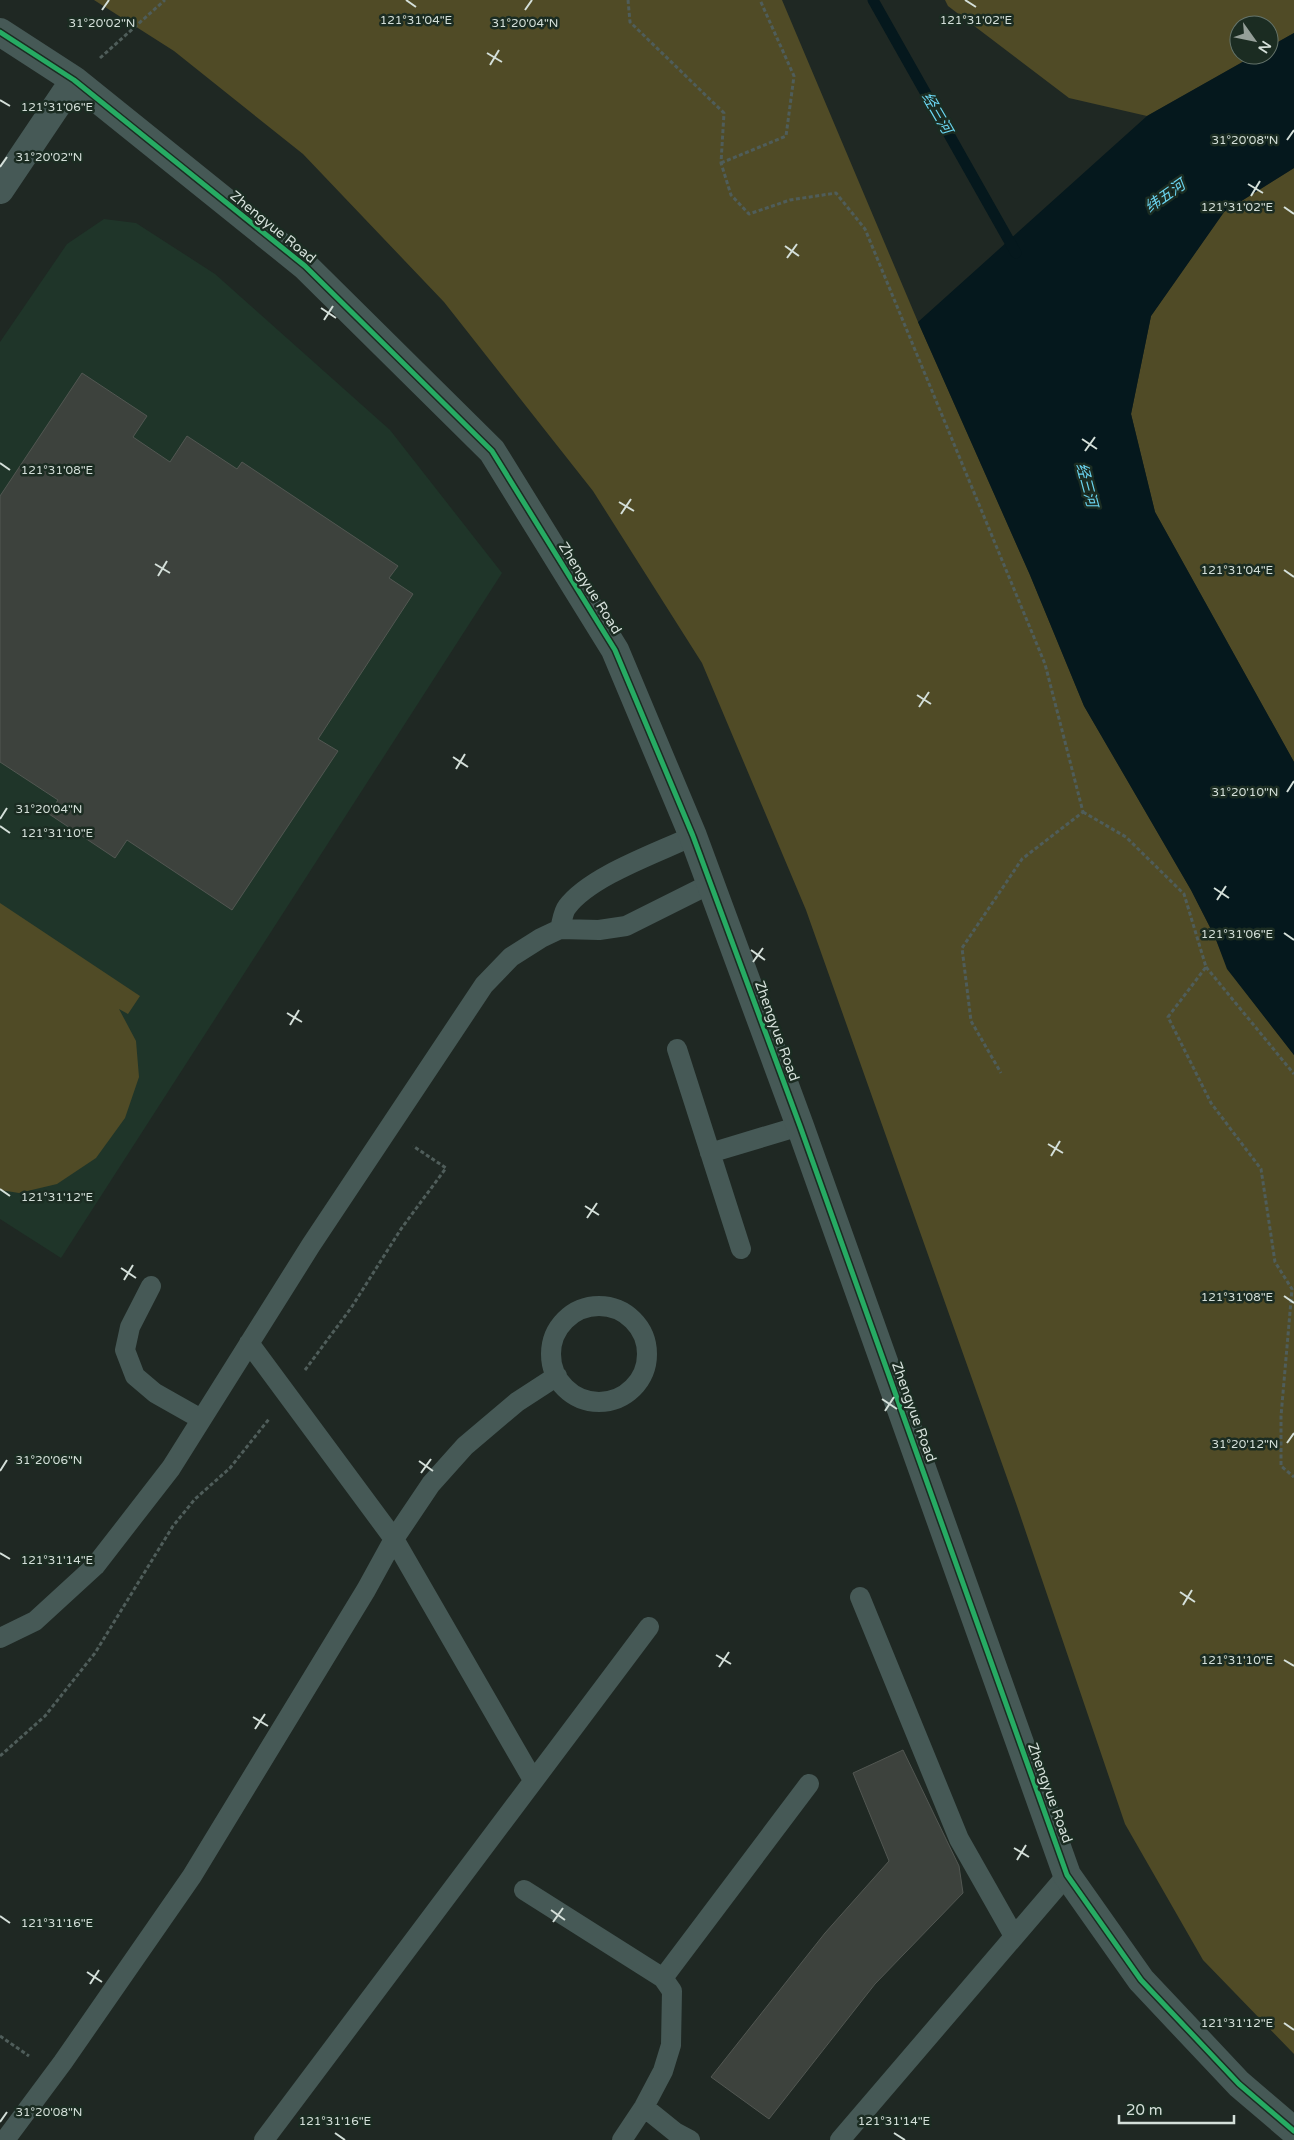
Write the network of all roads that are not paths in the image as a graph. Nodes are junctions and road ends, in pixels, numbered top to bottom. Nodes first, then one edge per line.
1 (0, 32) edge
2 (74, 80) junction
3 (0, 190) edge
4 (693, 836) junction
5 (710, 884) junction
6 (560, 929) junction
7 (677, 1049) dead end
8 (800, 1126) junction
9 (710, 1153) junction
10 (741, 1249) dead end
11 (151, 1286) dead end
12 (249, 1343) junction
13 (557, 1376) junction
14 (201, 1419) junction
15 (394, 1539) junction
16 (860, 1597) dead end
17 (649, 1627) dead end
18 (0, 1638) edge
19 (533, 1780) junction
20 (809, 1784) dead end
21 (1068, 1875) junction
22 (524, 1890) dead end
23 (1014, 1936) junction
24 (663, 1978) junction
25 (644, 2107) junction
26 (1294, 2131) edge
27 (5, 2140) edge
28 (264, 2140) edge
29 (622, 2140) edge
30 (690, 2140) edge
31 (840, 2140) edge

1 - 2 street, Zhengyue Road
2 - 3 street
2 - 4 street, Zhengyue Road
4 - 5 street, Zhengyue Road
4 - 6 lane
5 - 6 lane
5 - 8 street, Zhengyue Road
6 - 12 lane
7 - 9 lane
8 - 9 lane
8 - 21 street, Zhengyue Road
9 - 10 lane
11 - 14 lane
12 - 14 lane
12 - 15 lane
13 - 13 lane
13 - 15 lane
14 - 18 lane
15 - 19 lane
15 - 27 lane
16 - 23 lane
17 - 19 lane
19 - 28 lane
20 - 24 lane
21 - 23 lane
21 - 26 street, Zhengyue Road
22 - 24 lane
23 - 31 lane
24 - 25 lane
25 - 29 lane
25 - 30 lane

